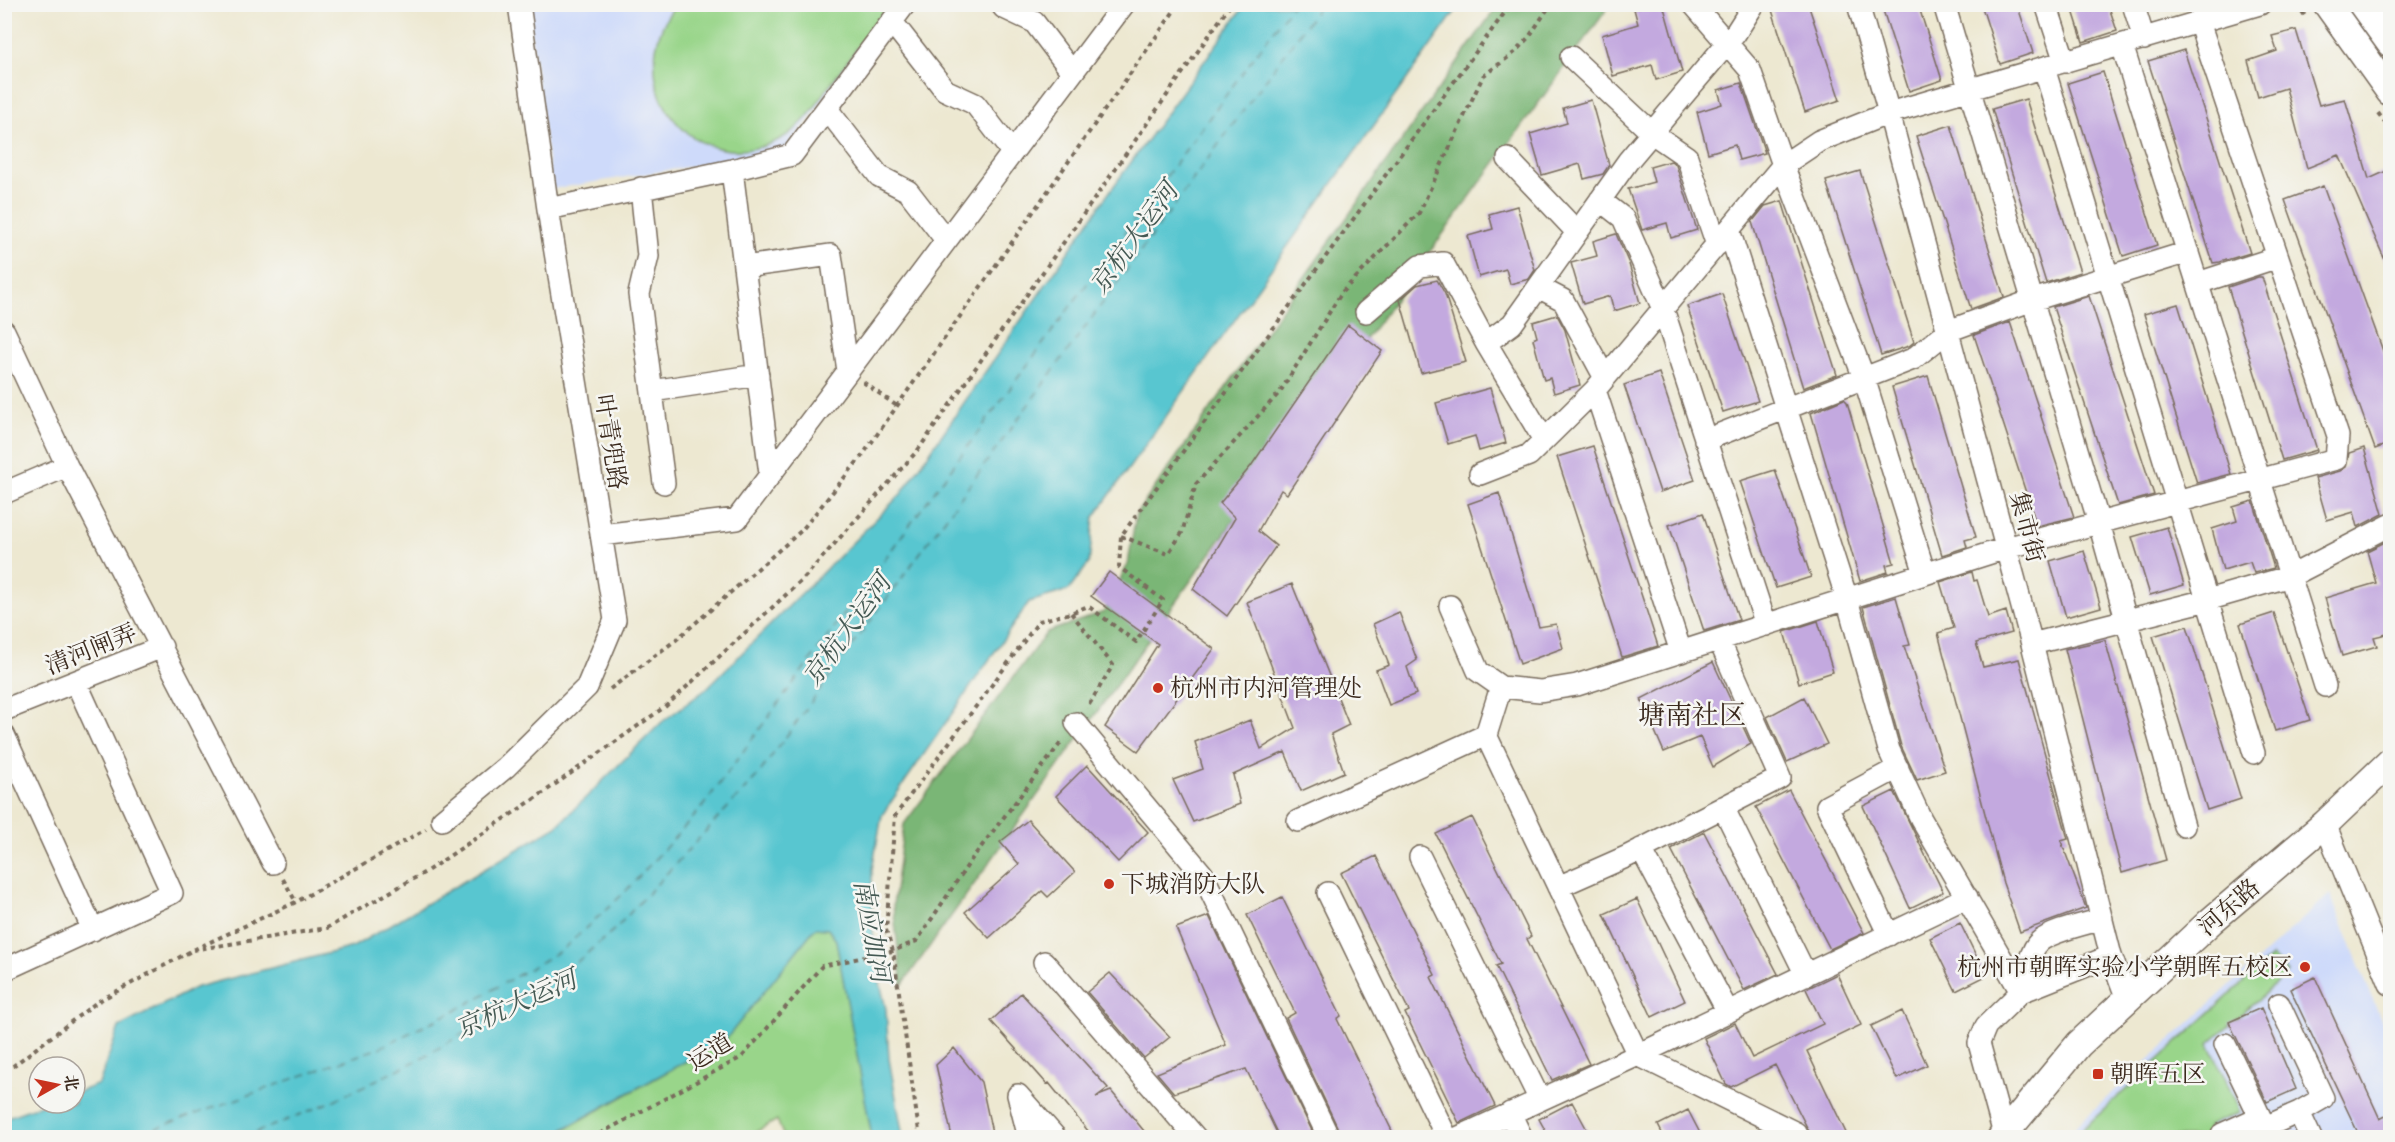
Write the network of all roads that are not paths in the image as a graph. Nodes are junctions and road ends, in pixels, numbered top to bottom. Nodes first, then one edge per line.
1 (519, 4) edge
2 (905, 4) edge
3 (1001, 4) edge
4 (1124, 4) edge
5 (1693, 4) edge
6 (1754, 4) edge
7 (1858, 4) edge
8 (1944, 4) edge
9 (2046, 4) edge
10 (2133, 4) edge
11 (2260, 4) edge
12 (2327, 4) edge
13 (2361, 4) edge
14 (892, 22) junction
15 (2199, 22) junction
16 (2144, 39) junction
17 (2391, 43) edge
18 (1726, 44) junction
19 (2122, 45) junction
20 (1571, 57) dead end
21 (2065, 62) junction
22 (2044, 68) junction
23 (1072, 72) junction
24 (1970, 90) junction
25 (2391, 93) edge
26 (827, 109) junction
27 (1889, 113) junction
28 (1652, 133) junction
29 (1012, 152) junction
30 (1508, 159) dead end
31 (1783, 165) junction
32 (732, 170) junction
33 (641, 188) junction
34 (1600, 200) junction
35 (548, 209) junction
36 (1577, 232) junction
37 (1723, 238) junction
38 (946, 240) junction
39 (2188, 252) junction
40 (2278, 257) junction
41 (744, 267) junction
42 (2108, 276) junction
43 (2198, 283) junction
44 (1538, 287) junction
45 (2032, 300) junction
46 (1663, 309) junction
47 (1366, 312) dead end
48 (4, 331) edge
49 (1948, 331) junction
50 (1486, 344) junction
51 (848, 371) junction
52 (758, 375) junction
53 (1864, 378) junction
54 (1600, 384) junction
55 (652, 391) junction
56 (1787, 408) junction
57 (1544, 440) junction
58 (1705, 440) junction
59 (68, 466) junction
60 (770, 474) junction
61 (1480, 474) dead end
62 (2260, 479) junction
63 (664, 483) dead end
64 (4, 493) edge
65 (2177, 502) junction
66 (2099, 523) junction
67 (2391, 525) edge
68 (601, 535) junction
69 (2006, 548) junction
70 (1925, 574) junction
71 (2291, 576) junction
72 (1847, 599) junction
73 (2207, 600) junction
74 (1450, 606) dead end
75 (2127, 621) junction
76 (1766, 625) junction
77 (1719, 640) junction
78 (2032, 644) junction
79 (162, 647) junction
80 (1681, 652) junction
81 (76, 682) junction
82 (2325, 686) dead end
83 (1501, 687) junction
84 (4, 710) edge
85 (1076, 723) road end
86 (4, 735) edge
87 (1486, 735) junction
88 (2254, 753) dead end
89 (2391, 762) edge
90 (1898, 768) junction
91 (1723, 807) junction
92 (442, 820) road end
93 (1298, 821) dead end
94 (2325, 824) junction
95 (2184, 826) dead end
96 (1641, 849) junction
97 (1420, 857) dead end
98 (273, 863) dead end
99 (1558, 887) junction
100 (1328, 893) dead end
101 (1967, 897) junction
102 (2102, 919) junction
103 (93, 930) junction
104 (1889, 935) junction
105 (2111, 956) junction
106 (1044, 962) dead end
107 (4, 970) edge
108 (1806, 975) junction
109 (2391, 984) edge
110 (2021, 992) junction
111 (2127, 999) junction
112 (2279, 1004) dead end
113 (1728, 1012) junction
114 (2225, 1044) dead end
115 (1638, 1055) junction
116 (1540, 1100) junction
117 (2299, 1112) junction
118 (1510, 1113) junction
119 (2260, 1117) junction
120 (1029, 1137) edge
121 (1056, 1137) edge
122 (1196, 1137) edge
123 (1329, 1137) edge
124 (1447, 1137) edge
125 (1457, 1137) edge
126 (1522, 1137) edge
127 (1799, 1137) edge
128 (2003, 1137) edge
129 (2223, 1137) edge
130 (2310, 1137) edge

1 - 35 street, 叶青兜路
2 - 14 street
3 - 23 street
4 - 23 street
5 - 18 street
6 - 18 street
7 - 27 street, 集市街
8 - 24 street
9 - 21 street
10 - 16 street
11 - 15 street
12 - 25 main road
13 - 17 main road
14 - 26 street
14 - 29 street
15 - 16 street
15 - 40 street
16 - 19 street
18 - 28 street
18 - 31 street
19 - 21 street
19 - 39 street
20 - 28 street
21 - 22 street
22 - 24 street
22 - 42 street
23 - 29 street
24 - 27 street
24 - 45 street
26 - 32 street
26 - 38 street
27 - 31 street
27 - 49 street, 集市街
28 - 34 street
28 - 37 street
29 - 38 street
30 - 36 street
31 - 37 street
31 - 53 street
32 - 33 street
32 - 41 street
33 - 35 street
33 - 55 street
34 - 36 street
34 - 46 street
35 - 68 street, 叶青兜路
36 - 44 street
37 - 46 street
37 - 56 street
38 - 51 street
39 - 42 street
39 - 43 street
40 - 43 street
40 - 62 street
41 - 51 street
41 - 52 street
42 - 45 street
42 - 65 street
43 - 62 street
44 - 50 street
44 - 54 street
45 - 49 street
45 - 66 street
46 - 54 street
46 - 58 street
47 - 50 street
48 - 59 street
49 - 53 street
49 - 69 street, 集市街
50 - 57 street
51 - 60 street
52 - 55 street
52 - 60 street
53 - 56 street
53 - 70 street
54 - 57 street
54 - 80 street
55 - 63 street
56 - 58 street
56 - 72 street
57 - 61 street
58 - 76 street
59 - 64 street
59 - 79 street
60 - 68 street
62 - 65 street
62 - 71 street
65 - 66 street
65 - 73 street
66 - 69 street
66 - 75 street
67 - 71 street
68 - 92 street, 叶青兜路
69 - 70 street
69 - 78 street, 集市街
70 - 72 street
71 - 73 street
71 - 82 street
72 - 76 street
72 - 90 street
73 - 75 street
73 - 88 street
74 - 83 street
75 - 78 street
75 - 95 street
76 - 77 street
77 - 80 street
77 - 91 street
78 - 102 street, 集市街
79 - 81 street, 清河闸弄
79 - 98 street
80 - 83 street
81 - 84 street, 清河闸弄
81 - 103 street
83 - 87 street
85 - 123 street
86 - 103 street
87 - 93 street
87 - 99 street
89 - 94 main road, 河东路
90 - 101 street
90 - 104 street
91 - 96 street
91 - 108 street
94 - 109 street
94 - 111 main road, 河东路
96 - 99 street
96 - 113 street
97 - 116 street
99 - 115 street
100 - 124 street
101 - 104 street
101 - 110 street
102 - 105 street, 集市街
102 - 110 street
103 - 107 street
104 - 108 street
105 - 110 street
105 - 111 street, 集市街
106 - 122 street
108 - 113 street
110 - 128 street
111 - 128 main road, 河东路
112 - 117 street
113 - 115 street
114 - 119 street
115 - 116 street
115 - 127 street
116 - 118 street
117 - 119 street
117 - 130 street
118 - 125 street
118 - 126 street
119 - 129 street
120 - 121 street

